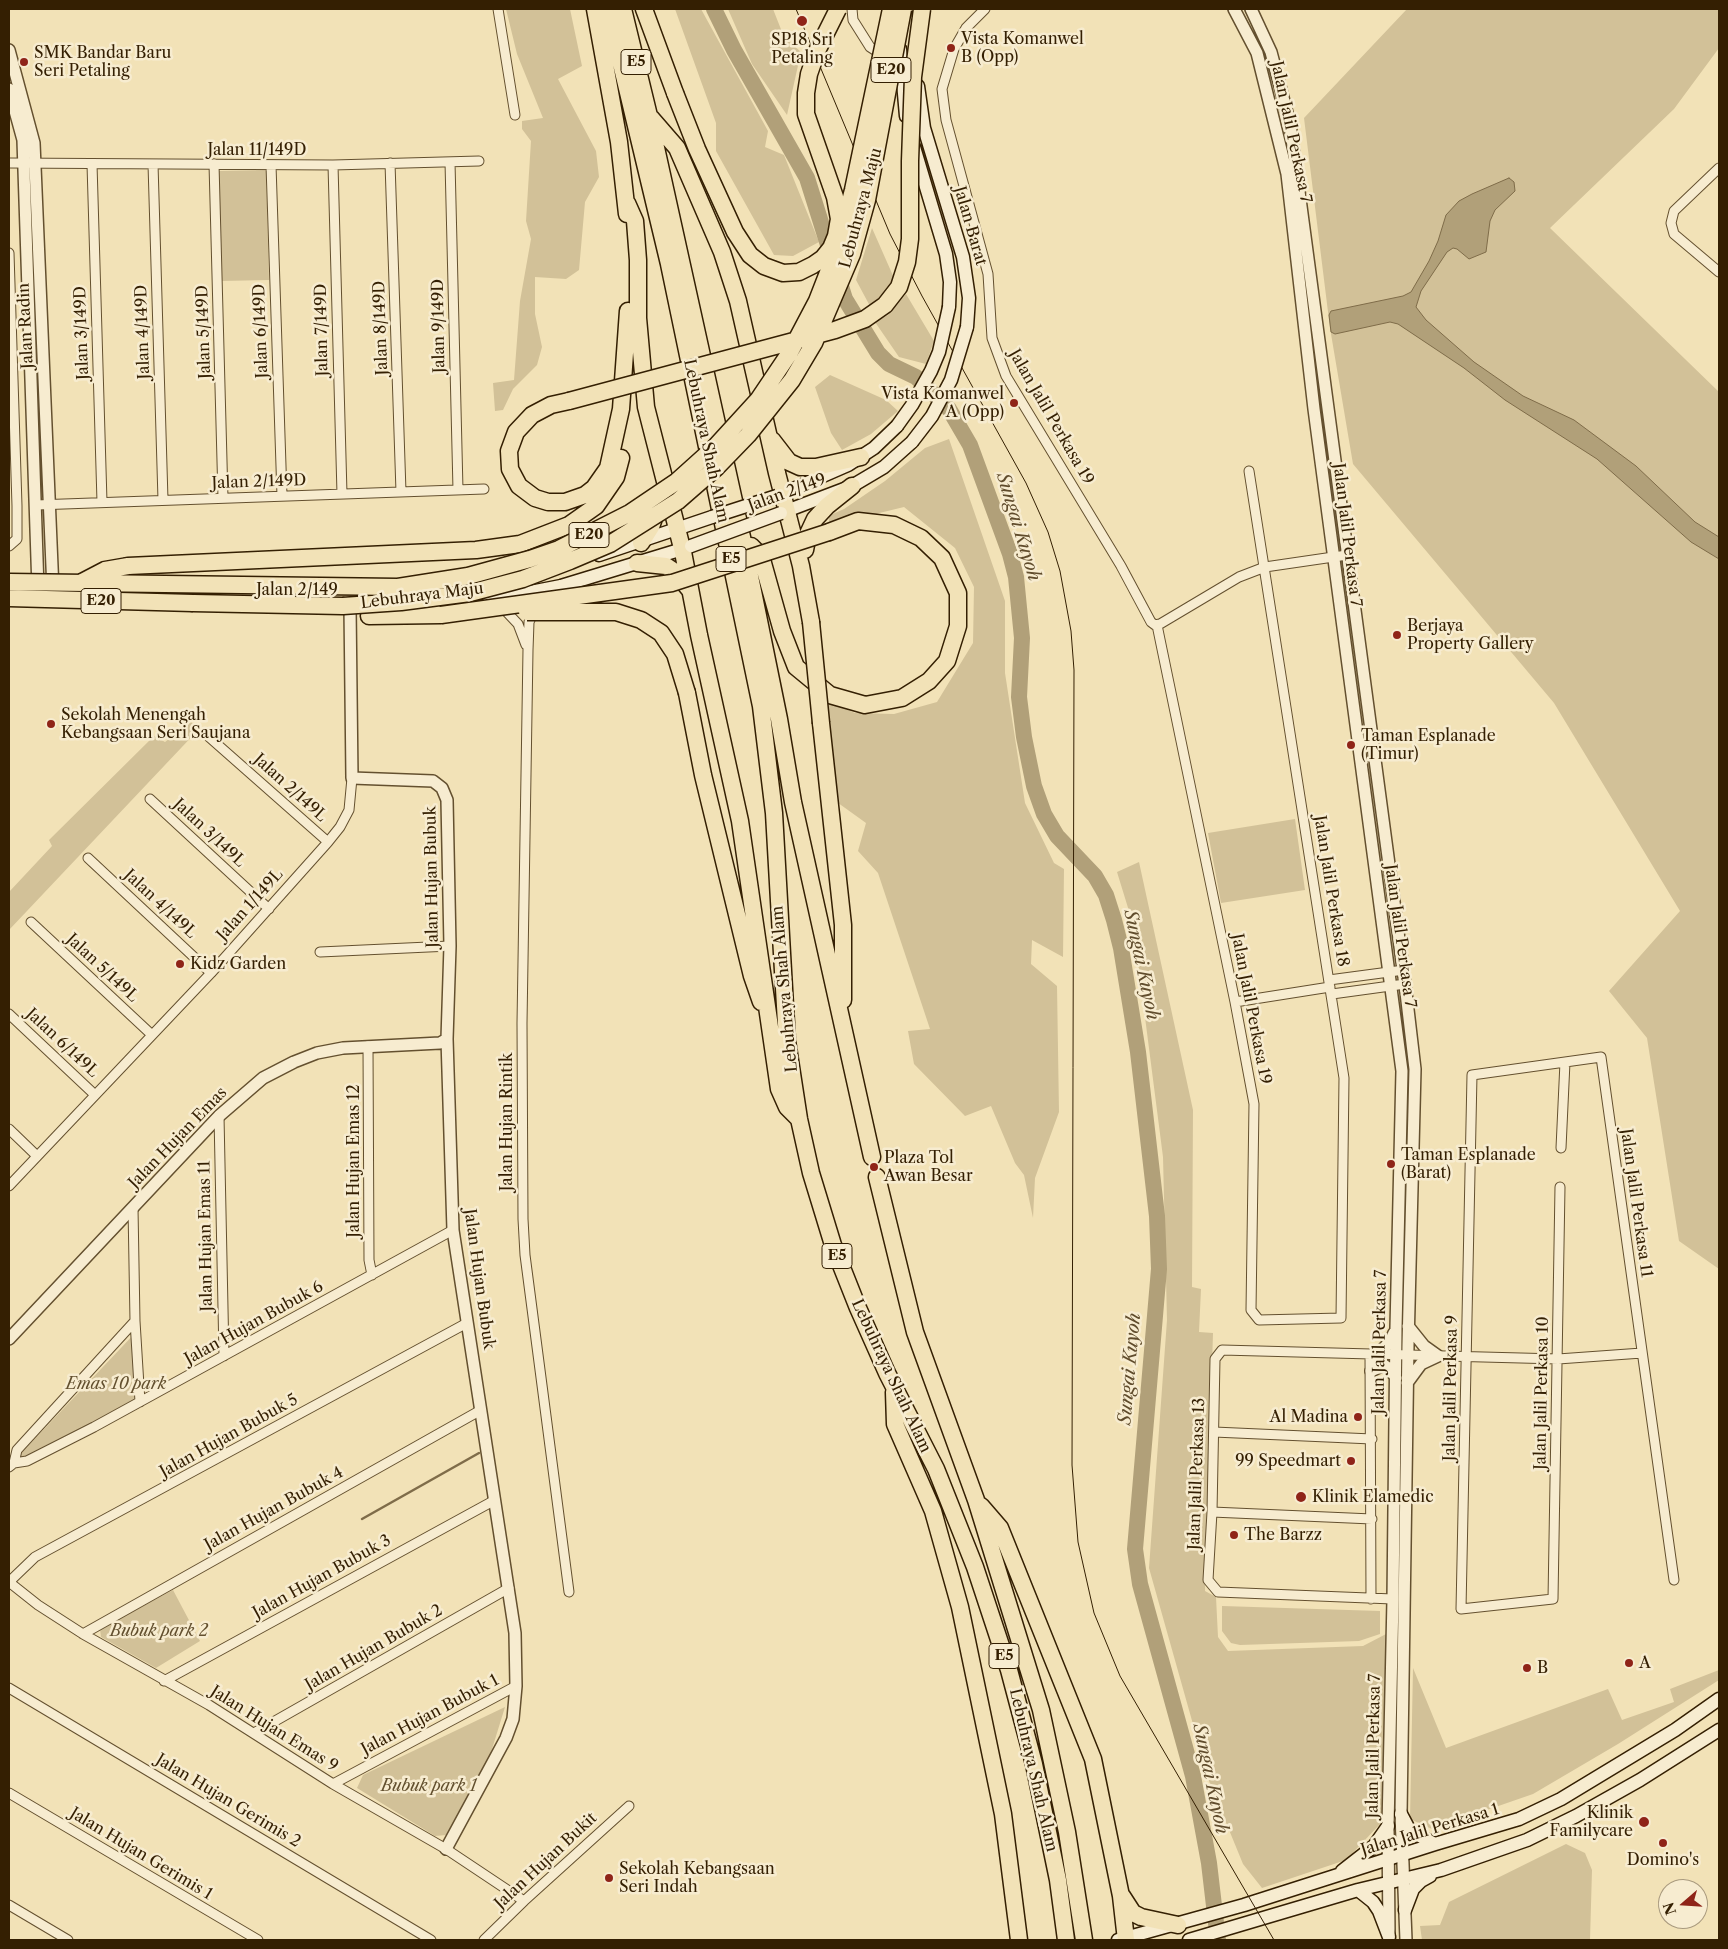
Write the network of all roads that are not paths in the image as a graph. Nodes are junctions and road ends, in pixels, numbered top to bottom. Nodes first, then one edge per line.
1 (498, 9) edge
2 (595, 9) edge
3 (608, 9) edge
4 (623, 9) edge
5 (644, 9) edge
6 (838, 9) edge
7 (852, 9) edge
8 (891, 9) edge
9 (904, 9) edge
10 (921, 9) edge
11 (984, 9) edge
12 (1234, 9) edge
13 (1251, 9) edge
14 (9, 50) edge
15 (901, 68) junction
16 (916, 68) junction
17 (9, 89) edge
18 (515, 114) dead end
19 (649, 116) junction
20 (479, 161) dead end
21 (450, 162) junction
22 (9, 163) edge
23 (29, 163) junction
24 (390, 163) junction
25 (92, 164) junction
26 (153, 164) junction
27 (214, 164) junction
28 (270, 165) junction
29 (333, 165) junction
30 (1719, 168) edge
31 (627, 204) junction
32 (9, 253) edge
33 (1719, 272) edge
34 (622, 409) junction
35 (897, 426) joint
36 (769, 436) junction
37 (912, 442) joint
38 (862, 456) junction
39 (663, 468) junction
40 (1249, 471) dead end
41 (852, 486) junction
42 (484, 489) dead end
43 (458, 490) junction
44 (400, 492) junction
45 (342, 494) junction
46 (780, 494) junction
47 (282, 496) junction
48 (223, 498) junction
49 (163, 500) junction
50 (102, 502) junction
51 (51, 504) junction
52 (36, 505) junction
53 (784, 512) junction
54 (681, 528) junction
55 (742, 537) junction
56 (641, 542) junction
57 (9, 546) edge
58 (687, 547) junction
59 (1347, 555) junction
60 (1333, 557) junction
61 (637, 563) junction
62 (801, 566) junction
63 (1265, 567) junction
64 (9, 574) edge
65 (38, 576) junction
66 (54, 576) junction
67 (9, 582) edge
68 (82, 582) junction
69 (561, 586) junction
70 (692, 593) junction
71 (9, 598) edge
72 (491, 600) junction
73 (9, 603) edge
74 (38, 604) junction
75 (53, 604) junction
76 (347, 606) junction
77 (441, 615) junction
78 (1159, 625) junction
79 (528, 650) junction
80 (209, 737) dead end
81 (352, 778) junction
82 (150, 799) dead end
83 (328, 842) junction
84 (88, 858) dead end
85 (269, 909) junction
86 (31, 922) dead end
87 (450, 946) junction
88 (320, 952) dead end
89 (1404, 970) junction
90 (1389, 972) junction
91 (211, 973) junction
92 (1406, 984) junction
93 (1390, 986) junction
94 (1331, 987) junction
95 (1235, 1002) junction
96 (9, 1014) edge
97 (769, 1014) junction
98 (152, 1035) junction
99 (843, 1035) junction
100 (446, 1039) junction
101 (368, 1046) junction
102 (1565, 1062) junction
103 (94, 1094) junction
104 (218, 1116) junction
105 (799, 1118) junction
106 (9, 1130) edge
107 (1561, 1148) dead end
108 (37, 1156) junction
109 (872, 1157) dead end
110 (877, 1177) dead end
111 (9, 1186) edge
112 (1560, 1187) dead end
113 (133, 1208) junction
114 (453, 1230) junction
115 (372, 1275) junction
116 (1341, 1318) joint
117 (135, 1321) junction
118 (467, 1323) junction
119 (1408, 1326) junction
120 (1396, 1328) junction
121 (9, 1340) edge
122 (1642, 1353) junction
123 (1374, 1355) junction
124 (224, 1356) junction
125 (1396, 1356) junction
126 (1408, 1356) junction
127 (1438, 1356) junction
128 (1466, 1357) junction
129 (1558, 1359) junction
130 (1370, 1371) junction
131 (1396, 1378) junction
132 (1408, 1382) junction
133 (894, 1387) junction
134 (140, 1402) junction
135 (481, 1410) junction
136 (1214, 1432) junction
137 (1372, 1439) junction
138 (11, 1465) edge
139 (495, 1500) junction
140 (976, 1500) junction
141 (1212, 1512) junction
142 (1372, 1518) junction
143 (1674, 1580) dead end
144 (9, 1582) edge
145 (509, 1588) junction
146 (568, 1592) dead end
147 (1371, 1599) junction
148 (1393, 1599) junction
149 (1553, 1599) joint
150 (83, 1634) junction
151 (164, 1681) junction
152 (516, 1686) junction
153 (9, 1688) edge
154 (1719, 1699) edge
155 (1719, 1730) edge
156 (254, 1733) junction
157 (333, 1784) junction
158 (9, 1793) edge
159 (629, 1806) dead end
160 (1402, 1814) junction
161 (1388, 1826) junction
162 (1435, 1844) junction
163 (446, 1848) junction
164 (1403, 1854) junction
165 (1388, 1859) junction
166 (1441, 1870) junction
167 (1332, 1878) junction
168 (1404, 1878) junction
169 (1388, 1882) junction
170 (1358, 1890) junction
171 (1120, 1892) junction
172 (524, 1901) junction
173 (9, 1905) edge
174 (1405, 1910) junction
175 (1018, 1923) junction
176 (1181, 1924) junction
177 (1389, 1939) edge
178 (68, 1940) edge
179 (258, 1940) edge
180 (431, 1940) edge
181 (484, 1940) edge
182 (1009, 1940) edge
183 (1019, 1940) edge
184 (1066, 1940) edge
185 (1084, 1940) edge
186 (1123, 1940) edge
187 (1189, 1940) edge
188 (1406, 1940) edge

1 - 18 street
2 - 31 highway
3 - 105 highway, Lebuhraya Shah Alam / E5
4 - 19 highway, Lebuhraya Shah Alam / E5
5 - 6 highway, bridge
7 - 15 street
8 - 68 highway, Lebuhraya Maju / E20, bridge
9 - 15 main road, Jalan Barat
9 - 76 highway, Lebuhraya Maju / E20, bridge
10 - 16 main road, Jalan Barat
10 - 34 highway, bridge
11 - 78 street, Jalan Jalil Perkasa 19
12 - 60 street, Jalan Jalil Perkasa 7
13 - 59 street, Jalan Jalil Perkasa 7
14 - 23 street, Jalan Radin
15 - 16 street
15 - 35 main road, Jalan Barat, bridge
16 - 37 main road, Jalan Barat, bridge
17 - 23 street, Jalan Radin
19 - 36 highway
19 - 55 highway, Lebuhraya Shah Alam / E5
20 - 21 street, Jalan 11/149D
21 - 24 street, Jalan 11/149D
21 - 43 street, Jalan 9/149D
22 - 23 street, Jalan 11/149D
23 - 25 street, Jalan 11/149D
23 - 51 street, Jalan Radin
23 - 52 street, Jalan Radin
24 - 29 street, Jalan 11/149D
24 - 44 street, Jalan 8/149D
25 - 26 street, Jalan 11/149D
25 - 50 street, Jalan 3/149D
26 - 27 street, Jalan 11/149D
26 - 49 street, Jalan 4/149D
27 - 28 street, Jalan 11/149D
27 - 48 street, Jalan 5/149D
28 - 29 street, Jalan 11/149D
28 - 47 street, Jalan 6/149D
29 - 45 street, Jalan 7/149D
30 - 33 street
31 - 34 highway
31 - 39 highway
32 - 57 street
34 - 68 highway, bridge
35 - 38 main road, Jalan 2/149
36 - 38 highway
36 - 46 highway
37 - 41 main road, Jalan 2/149
38 - 46 main road, Jalan 2/149
39 - 54 highway
39 - 56 highway
40 - 63 street, Jalan Jalil Perkasa 18
41 - 53 main road, Jalan 2/149
41 - 62 highway
42 - 43 street, Jalan 2/149D
43 - 44 street, Jalan 2/149D
44 - 45 street, Jalan 2/149D
45 - 47 street, Jalan 2/149D
46 - 53 highway
46 - 54 main road, Jalan 2/149, bridge
47 - 48 street, Jalan 2/149D
48 - 49 street, Jalan 2/149D
49 - 50 street, Jalan 2/149D
50 - 51 street, Jalan 2/149D
51 - 52 street, Jalan 2/149D
51 - 66 street, Jalan Radin
52 - 65 street, Jalan Radin
53 - 58 main road, Jalan 2/149, bridge
53 - 62 highway
54 - 56 main road, Jalan 2/149
54 - 58 highway
55 - 77 highway, bridge
55 - 99 highway, Lebuhraya Shah Alam / E5
56 - 66 main road, Jalan 2/149
58 - 61 main road, Jalan 2/149
58 - 70 highway
59 - 60 street
59 - 89 street, Jalan Jalil Perkasa 7
60 - 63 street
60 - 90 street, Jalan Jalil Perkasa 7
61 - 69 main road, Jalan 2/149
61 - 70 highway
62 - 99 highway, bridge
63 - 78 street
63 - 94 street, Jalan Jalil Perkasa 18
64 - 65 main road, Jalan 2/149
65 - 66 main road, Jalan 2/149
65 - 74 street, Jalan Radin
66 - 75 street, Jalan Radin
67 - 68 highway, Lebuhraya Maju / E20, bridge
69 - 72 main road, Jalan 2/149
69 - 79 street, Jalan Hujan Rintik
70 - 97 highway
71 - 76 highway, Lebuhraya Maju / E20, bridge
72 - 76 main road, Jalan 2/149
72 - 79 street, Jalan Hujan Rintik
73 - 74 main road, Jalan 2/149
74 - 75 main road, Jalan 2/149
75 - 76 main road, Jalan 2/149
76 - 77 highway, bridge
76 - 81 street, Jalan 1/149L
77 - 97 highway, bridge
78 - 95 street, Jalan Jalil Perkasa 19
79 - 146 street, Jalan Hujan Rintik
80 - 83 street, Jalan 2/149L
81 - 83 street, Jalan 1/149L
81 - 87 street, Jalan Hujan Bubuk
82 - 85 street, Jalan 3/149L
83 - 85 street, Jalan 1/149L
84 - 91 street, Jalan 4/149L
85 - 91 street, Jalan 1/149L
86 - 98 street, Jalan 5/149L
87 - 88 street
87 - 100 street, Jalan Hujan Bubuk
89 - 90 street
89 - 92 street, Jalan Jalil Perkasa 7
90 - 93 street, Jalan Jalil Perkasa 7
90 - 94 street
91 - 98 street, Jalan 1/149L
92 - 93 street
92 - 119 street, Jalan Jalil Perkasa 7
93 - 94 street
93 - 120 street, Jalan Jalil Perkasa 7
94 - 95 street
94 - 116 street, Jalan Jalil Perkasa 18
95 - 116 street, Jalan Jalil Perkasa 19
96 - 103 street, Jalan 6/149L
97 - 105 highway
98 - 103 street, Jalan 1/149L
99 - 109 highway, Lebuhraya Shah Alam / E5
100 - 101 street, Jalan Hujan Emas
100 - 114 street, Jalan Hujan Bubuk
101 - 104 street, Jalan Hujan Emas
101 - 115 street, Jalan Hujan Emas 12
102 - 107 street
102 - 122 street, Jalan Jalil Perkasa 11
102 - 128 street, Jalan Jalil Perkasa 9
103 - 108 street, Jalan 1/149L
104 - 113 street, Jalan Hujan Emas
104 - 124 street, Jalan Hujan Emas 11
105 - 133 highway, Lebuhraya Shah Alam / E5
106 - 108 street
108 - 111 street, Jalan 1/149L
110 - 140 highway, Lebuhraya Shah Alam / E5
112 - 129 street, Jalan Jalil Perkasa 10
113 - 117 street
113 - 121 street, Jalan Hujan Emas
114 - 115 street, Jalan Hujan Bubuk 6
114 - 118 street, Jalan Hujan Bubuk
115 - 124 street, Jalan Hujan Bubuk 6
117 - 134 street
117 - 138 street
118 - 135 street, Jalan Hujan Bubuk
118 - 144 street, Jalan Hujan Bubuk 5
119 - 126 street, Jalan Jalil Perkasa 7
119 - 127 street
120 - 123 street
120 - 125 street, Jalan Jalil Perkasa 7
122 - 129 street, Jalan Jalil Perkasa 13
122 - 143 street, Jalan Jalil Perkasa 11
123 - 125 street, Jalan Jalil Perkasa 13
123 - 130 street
123 - 136 street, Jalan Jalil Perkasa 13
124 - 134 street, Jalan Hujan Bubuk 6
125 - 126 street, Jalan Jalil Perkasa 13
125 - 131 street, Jalan Jalil Perkasa 7
126 - 127 street, Jalan Jalil Perkasa 13
126 - 132 street, Jalan Jalil Perkasa 7
127 - 128 street, Jalan Jalil Perkasa 13
127 - 132 street
128 - 129 street, Jalan Jalil Perkasa 13
128 - 149 street, Jalan Jalil Perkasa 9
129 - 149 street, Jalan Jalil Perkasa 10
130 - 131 street
130 - 137 street
131 - 148 street, Jalan Jalil Perkasa 7
132 - 160 street, Jalan Jalil Perkasa 7
133 - 175 highway
133 - 184 highway, Lebuhraya Shah Alam / E5
134 - 138 street, Jalan Hujan Bubuk 6
135 - 139 street, Jalan Hujan Bubuk
135 - 150 street, Jalan Hujan Bubuk 4
136 - 137 street
136 - 141 street, Jalan Jalil Perkasa 13
137 - 142 street
139 - 145 street, Jalan Hujan Bubuk
139 - 151 street, Jalan Hujan Bubuk 3
140 - 171 highway
140 - 185 highway, Lebuhraya Shah Alam / E5
141 - 142 street
141 - 147 street, Jalan Jalil Perkasa 13
142 - 147 street
144 - 150 street, Jalan Hujan Emas 9
145 - 152 street, Jalan Hujan Bubuk
145 - 156 street, Jalan Hujan Bubuk 2
147 - 148 street, Jalan Jalil Perkasa 13
148 - 161 street, Jalan Jalil Perkasa 7
150 - 151 street, Jalan Hujan Emas 9
151 - 156 street, Jalan Hujan Emas 9
152 - 157 street, Jalan Hujan Bubuk 1
152 - 163 street, Jalan Hujan Bubuk
153 - 180 street, Jalan Hujan Gerimis 2
154 - 162 main road, Jalan Jalil Perkasa 1
155 - 166 main road
156 - 157 street, Jalan Hujan Emas 9
157 - 163 street, Jalan Hujan Emas 9
158 - 179 street, Jalan Hujan Gerimis 1
159 - 172 street, Jalan Hujan Bukit
160 - 162 main road
160 - 164 street, Jalan Jalil Perkasa 7
161 - 165 street, Jalan Jalil Perkasa 7
161 - 167 main road
162 - 164 main road, Jalan Jalil Perkasa 1
163 - 172 street, Jalan Hujan Emas 9
164 - 165 main road, Jalan Jalil Perkasa 1
164 - 168 street, Jalan Jalil Perkasa 7
165 - 167 main road, Jalan Jalil Perkasa 1
165 - 169 street, Jalan Jalil Perkasa 7
166 - 168 main road
166 - 174 main road
167 - 176 main road, Jalan Jalil Perkasa 1
168 - 169 main road
168 - 174 street, Jalan Jalil Perkasa 7
169 - 170 main road
169 - 177 street, Jalan Jalil Perkasa 7
170 - 177 main road
170 - 187 main road
171 - 176 highway
171 - 186 highway
172 - 181 street, Jalan Hujan Bukit
173 - 178 street
174 - 188 street, Jalan Jalil Perkasa 7
175 - 182 highway
175 - 183 highway
176 - 186 main road, Jalan Jalil Perkasa 1

